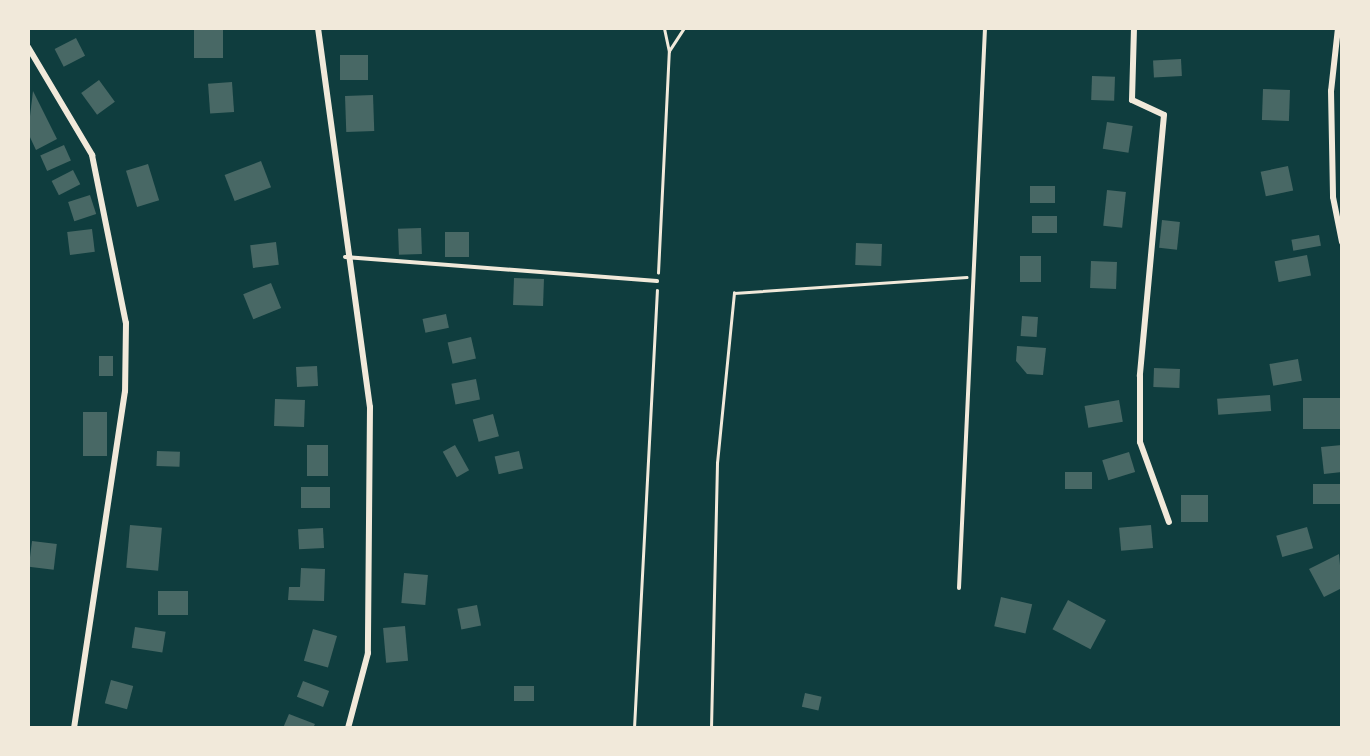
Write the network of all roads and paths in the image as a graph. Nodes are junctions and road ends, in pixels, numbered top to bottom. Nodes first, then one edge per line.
1 (318, 28) edge
2 (664, 28) edge
3 (684, 28) edge
4 (985, 28) edge
5 (1134, 28) edge
6 (1338, 28) edge
7 (28, 47) edge
8 (669, 52) junction
9 (1342, 242) edge
10 (345, 256) junction
11 (973, 276) junction
12 (657, 282) junction
13 (1169, 522) dead end
14 (959, 588) dead end
15 (74, 728) edge
16 (348, 728) edge
17 (634, 728) edge
18 (711, 728) edge

1 - 10 street
2 - 8 path
3 - 8 path
4 - 11 lane
5 - 13 street
6 - 9 street
7 - 15 street
8 - 12 path
10 - 12 lane
10 - 16 street
11 - 14 lane
11 - 18 path
12 - 17 path

